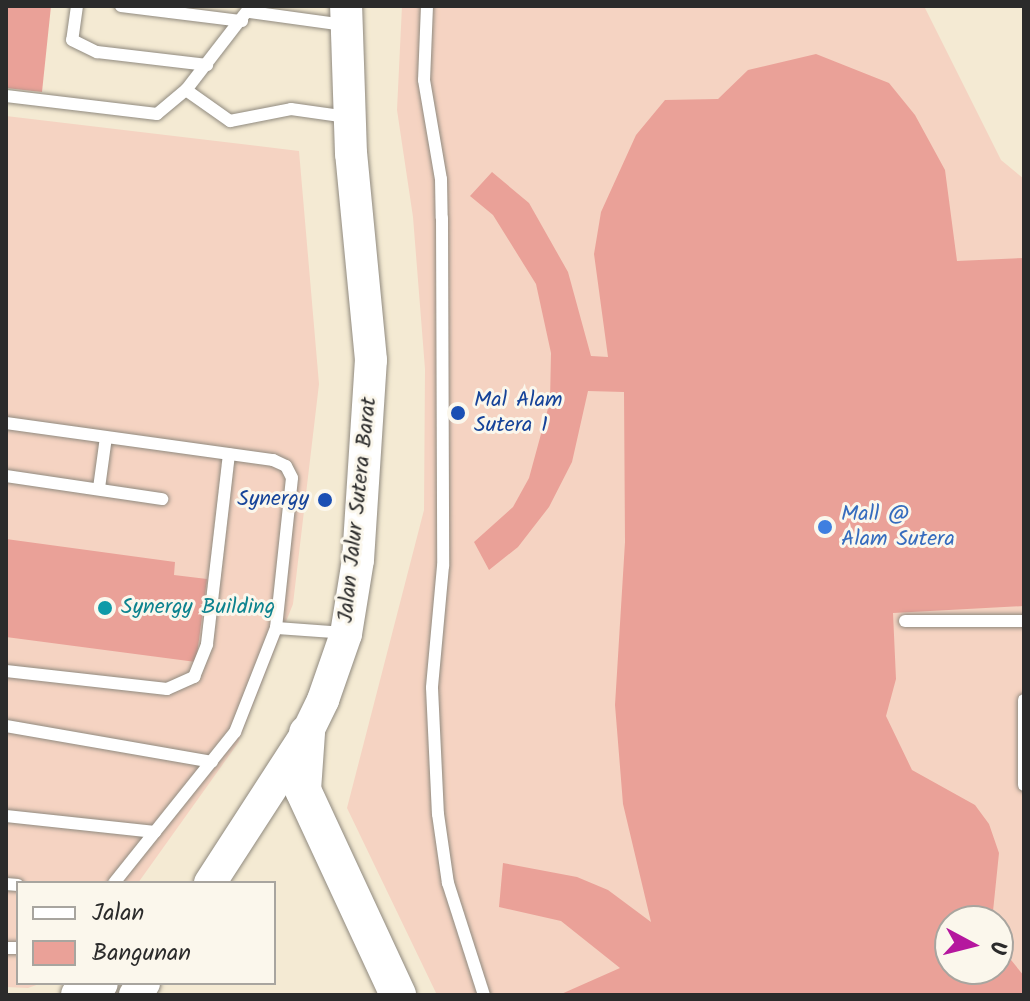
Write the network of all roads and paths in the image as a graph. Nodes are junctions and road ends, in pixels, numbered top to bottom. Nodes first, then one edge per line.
1 (77, 6) edge
2 (121, 6) edge
3 (427, 6) edge
4 (248, 13) edge
5 (345, 15) edge
6 (207, 65) junction
7 (186, 90) junction
8 (6, 96) edge
9 (349, 117) junction
10 (6, 423) edge
11 (106, 437) junction
12 (229, 454) junction
13 (6, 476) edge
14 (99, 488) junction
15 (162, 499) dead end
16 (905, 621) dead end
17 (1024, 621) edge
18 (276, 628) junction
19 (346, 634) junction
20 (6, 671) edge
21 (1024, 700) edge
22 (6, 726) edge
23 (307, 733) junction
24 (212, 762) junction
25 (1024, 785) edge
26 (6, 816) edge
27 (155, 832) junction
28 (116, 881) edge
29 (211, 881) edge
30 (96, 985) edge
31 (79, 995) edge
32 (398, 995) edge
33 (484, 995) edge

1 - 6 lane
2 - 4 lane
3 - 33 lane
4 - 5 lane
4 - 6 lane
5 - 9 street, Jalan Jalur Sutera Barat
6 - 7 lane
7 - 8 lane
7 - 9 lane
9 - 19 street, Jalan Jalur Sutera Barat
10 - 11 lane
11 - 12 lane
11 - 14 lane
12 - 18 lane
12 - 20 lane
13 - 14 lane
14 - 15 lane
16 - 17 lane
18 - 19 lane
18 - 24 lane
19 - 23 street, Jalan Jalur Sutera Barat
21 - 25 lane
22 - 24 lane
23 - 29 street, Jalan Jalur Sutera Barat
23 - 32 main road
24 - 27 lane
26 - 27 lane
27 - 28 lane
30 - 31 main road

